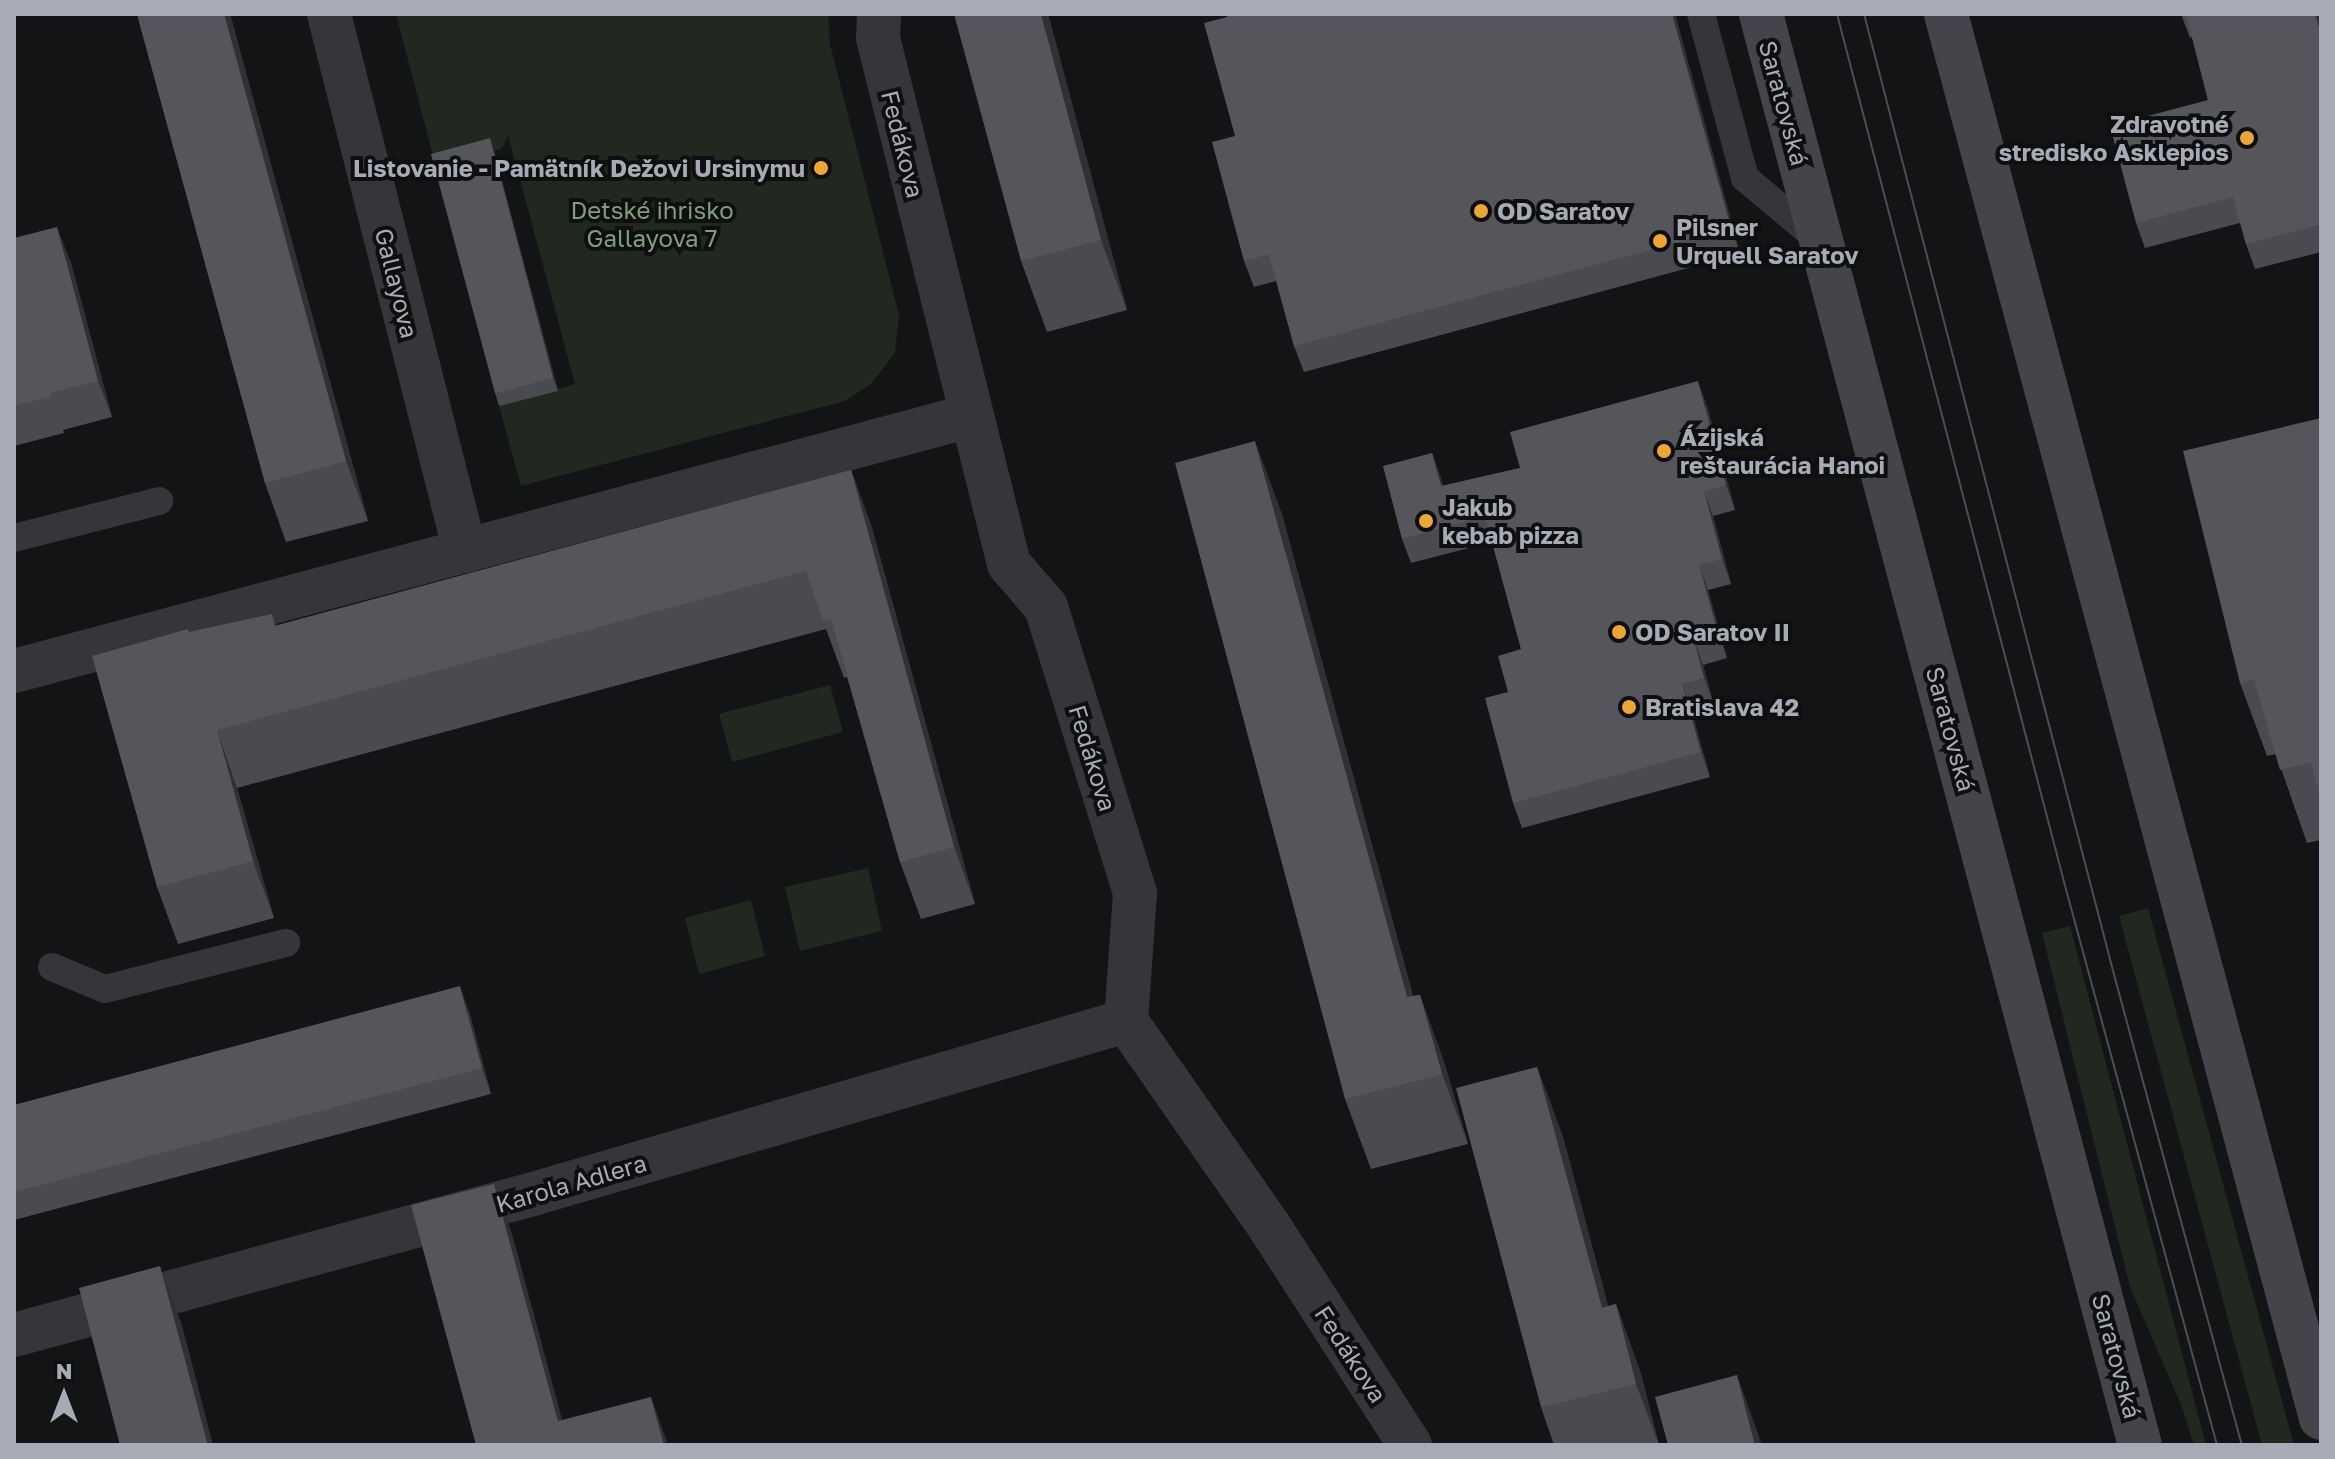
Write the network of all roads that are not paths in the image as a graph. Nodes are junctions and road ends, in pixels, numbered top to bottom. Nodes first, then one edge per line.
1 (329, 14) edge
2 (879, 14) edge
3 (1701, 14) edge
4 (1761, 14) edge
5 (1946, 14) edge
6 (1822, 243) junction
7 (970, 416) junction
8 (159, 501) dead end
9 (14, 538) edge
10 (465, 551) junction
11 (14, 671) edge
12 (286, 943) dead end
13 (52, 967) dead end
14 (1126, 1021) junction
15 (14, 1335) edge
16 (2321, 1418) edge
17 (1410, 1445) edge
18 (2140, 1445) edge

1 - 10 street, Gallayova
2 - 7 street, Fedákova
3 - 6 lane
4 - 6 main road, Saratovská
5 - 16 main road
6 - 18 main road, Saratovská
7 - 10 street
7 - 14 street, Fedákova
8 - 9 lane
10 - 11 street
12 - 13 lane
14 - 15 street, Karola Adlera
14 - 17 street, Fedákova

